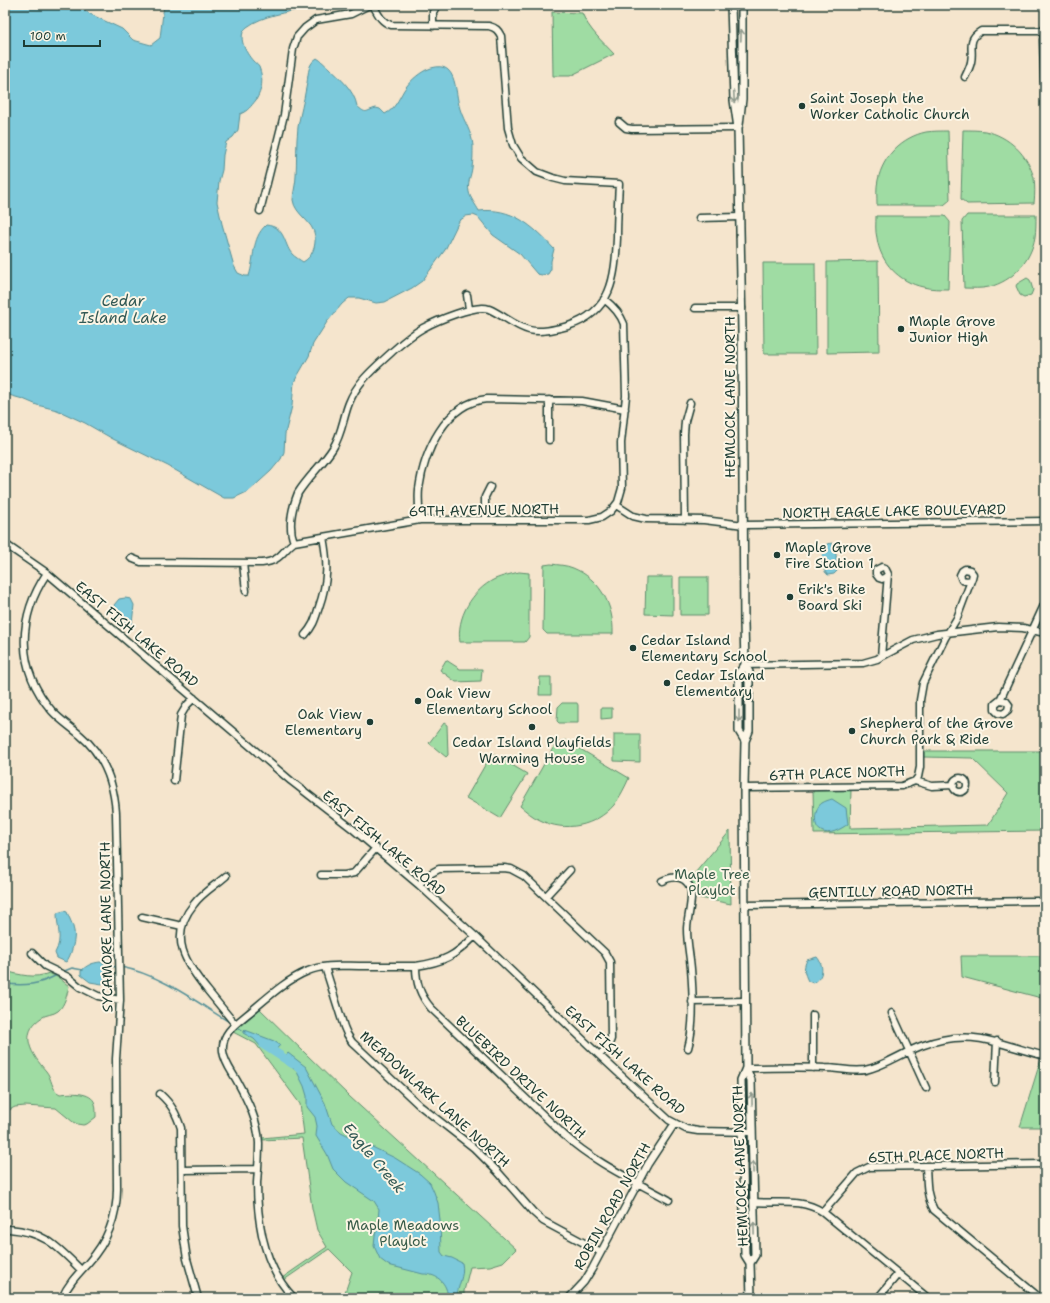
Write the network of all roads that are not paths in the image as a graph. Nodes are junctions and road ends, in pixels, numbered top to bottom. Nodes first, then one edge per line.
1 (369, 5) edge
2 (373, 5) edge
3 (437, 5) edge
4 (731, 5) edge
5 (742, 5) edge
6 (433, 26) junction
7 (1044, 30) edge
8 (965, 77) dead end
9 (1045, 91) edge
10 (1045, 108) edge
11 (618, 122) dead end
12 (738, 128) junction
13 (260, 211) dead end
14 (740, 217) junction
15 (699, 218) dead end
16 (467, 295) dead end
17 (604, 299) junction
18 (695, 308) dead end
19 (742, 308) junction
20 (469, 309) junction
21 (549, 400) junction
22 (690, 403) dead end
23 (625, 409) junction
24 (549, 440) dead end
25 (490, 487) dead end
26 (616, 505) junction
27 (420, 520) junction
28 (485, 520) junction
29 (685, 520) junction
30 (1045, 521) edge
31 (744, 525) junction
32 (323, 537) junction
33 (294, 542) junction
34 (5, 544) edge
35 (131, 558) dead end
36 (242, 563) junction
37 (47, 573) junction
38 (887, 576) dead end
39 (971, 580) dead end
40 (246, 590) dead end
41 (1045, 602) edge
42 (1032, 630) junction
43 (949, 633) junction
44 (1045, 633) edge
45 (305, 635) dead end
46 (881, 657) junction
47 (745, 665) junction
48 (194, 698) junction
49 (1000, 700) dead end
50 (745, 741) junction
51 (174, 781) dead end
52 (915, 781) junction
53 (954, 785) dead end
54 (744, 788) junction
55 (376, 848) junction
56 (570, 870) dead end
57 (321, 875) dead end
58 (226, 876) dead end
59 (662, 881) dead end
60 (419, 884) junction
61 (546, 896) junction
62 (1037, 901) dead end
63 (745, 905) junction
64 (142, 917) dead end
65 (182, 926) junction
66 (475, 936) junction
67 (32, 953) dead end
68 (416, 966) junction
69 (325, 967) junction
70 (120, 1000) junction
71 (745, 1001) junction
72 (692, 1002) junction
73 (892, 1013) dead end
74 (812, 1015) dead end
75 (236, 1024) junction
76 (997, 1042) junction
77 (688, 1048) dead end
78 (909, 1051) junction
79 (599, 1055) junction
80 (1045, 1056) edge
81 (746, 1068) junction
82 (813, 1068) junction
83 (995, 1082) dead end
84 (926, 1088) dead end
85 (160, 1094) dead end
86 (675, 1124) junction
87 (742, 1132) junction
88 (752, 1132) junction
89 (1045, 1164) edge
90 (926, 1166) junction
91 (258, 1169) junction
92 (182, 1170) junction
93 (638, 1183) junction
94 (669, 1200) dead end
95 (754, 1202) junction
96 (823, 1212) junction
97 (9, 1229) dead end
98 (601, 1252) junction
99 (750, 1263) junction
100 (81, 1270) junction
101 (898, 1274) junction
102 (62, 1298) edge
103 (198, 1298) edge
104 (294, 1298) edge
105 (569, 1298) edge
106 (751, 1298) edge
107 (878, 1298) edge
108 (928, 1298) edge
109 (1040, 1298) edge

1 - 13 street
2 - 6 street
3 - 6 street
4 -> 12 main road, HEMLOCK LANE NORTH
12 -> 5 main road, HEMLOCK LANE NORTH
6 - 17 street
7 - 8 street
7 - 9 street
9 - 10 street
11 - 12 street
12 - 14 main road, HEMLOCK LANE NORTH
14 - 15 street
14 - 19 main road, HEMLOCK LANE NORTH
16 - 20 street
17 - 20 street
17 - 23 street
18 - 19 street
19 - 31 main road, HEMLOCK LANE NORTH
20 - 33 street
21 - 23 street
21 - 24 street
21 - 27 street
22 - 29 street
23 - 26 street
25 - 28 street
26 - 28 street, 69TH AVENUE NORTH
26 - 29 street
27 - 28 street, 69TH AVENUE NORTH
27 - 32 street, 69TH AVENUE NORTH
29 - 31 street
30 - 31 street, NORTH EAGLE LAKE BOULEVARD
31 - 47 main road, HEMLOCK LANE NORTH
32 - 33 street, 69TH AVENUE NORTH
32 - 45 street
33 - 36 street
34 - 37 street, EAST FISH LAKE ROAD
35 - 36 street
36 - 40 street
37 - 48 street, EAST FISH LAKE ROAD
37 - 70 street, SYCAMORE LANE NORTH
38 - 46 street
39 - 43 street
41 - 42 street
42 - 43 street
42 - 44 street
42 - 49 street
43 - 46 street
43 - 52 street
46 - 47 street
47 - 50 main road, HEMLOCK LANE NORTH
47 -> 50 main road, HEMLOCK LANE NORTH
48 - 51 street
48 - 55 street, EAST FISH LAKE ROAD
50 - 54 main road, HEMLOCK LANE NORTH
52 - 53 street, 67TH PLACE NORTH
52 - 54 street, 67TH PLACE NORTH
54 - 63 main road, HEMLOCK LANE NORTH
55 - 57 street
55 - 60 street, EAST FISH LAKE ROAD
56 - 61 street
58 - 65 street
59 - 72 street
60 - 61 street
60 - 66 street, EAST FISH LAKE ROAD
61 - 79 street
62 - 63 street, GENTILLY ROAD NORTH
63 - 71 main road, HEMLOCK LANE NORTH
64 - 65 street
65 - 75 street
66 - 68 street
66 - 79 street, EAST FISH LAKE ROAD
67 - 70 street
68 - 69 street
68 - 93 street, BLUEBIRD DRIVE NORTH
69 - 75 street
69 - 98 street, MEADOWLARK LANE NORTH
70 - 100 street, SYCAMORE LANE NORTH
71 - 72 street
71 - 81 main road, HEMLOCK LANE NORTH
72 - 77 street
73 - 78 street
74 - 82 street
75 - 91 street
76 - 78 street
76 - 80 street
76 - 83 street
78 - 82 street
78 - 84 street
79 - 86 street, EAST FISH LAKE ROAD
81 - 82 street
81 - 87 main road, HEMLOCK LANE NORTH
88 -> 81 main road, HEMLOCK LANE NORTH
85 - 92 street
86 - 87 street, EAST FISH LAKE ROAD
86 - 93 street, ROBIN ROAD NORTH
87 - 88 street, EAST FISH LAKE ROAD
87 - 99 main road, HEMLOCK LANE NORTH
95 -> 88 main road, HEMLOCK LANE NORTH
89 - 90 street, 65TH PLACE NORTH
90 - 96 street, 65TH PLACE NORTH
90 - 109 street
91 - 92 street
91 - 104 street
92 - 103 street
93 - 94 street, BLUEBIRD DRIVE NORTH
93 - 98 street, ROBIN ROAD NORTH
95 - 96 street
99 -> 95 main road, HEMLOCK LANE NORTH
96 - 101 street
97 - 100 street
98 - 105 street, ROBIN ROAD NORTH
99 - 106 main road, HEMLOCK LANE NORTH
100 - 102 street, SYCAMORE LANE NORTH
101 - 107 street
101 - 108 street

